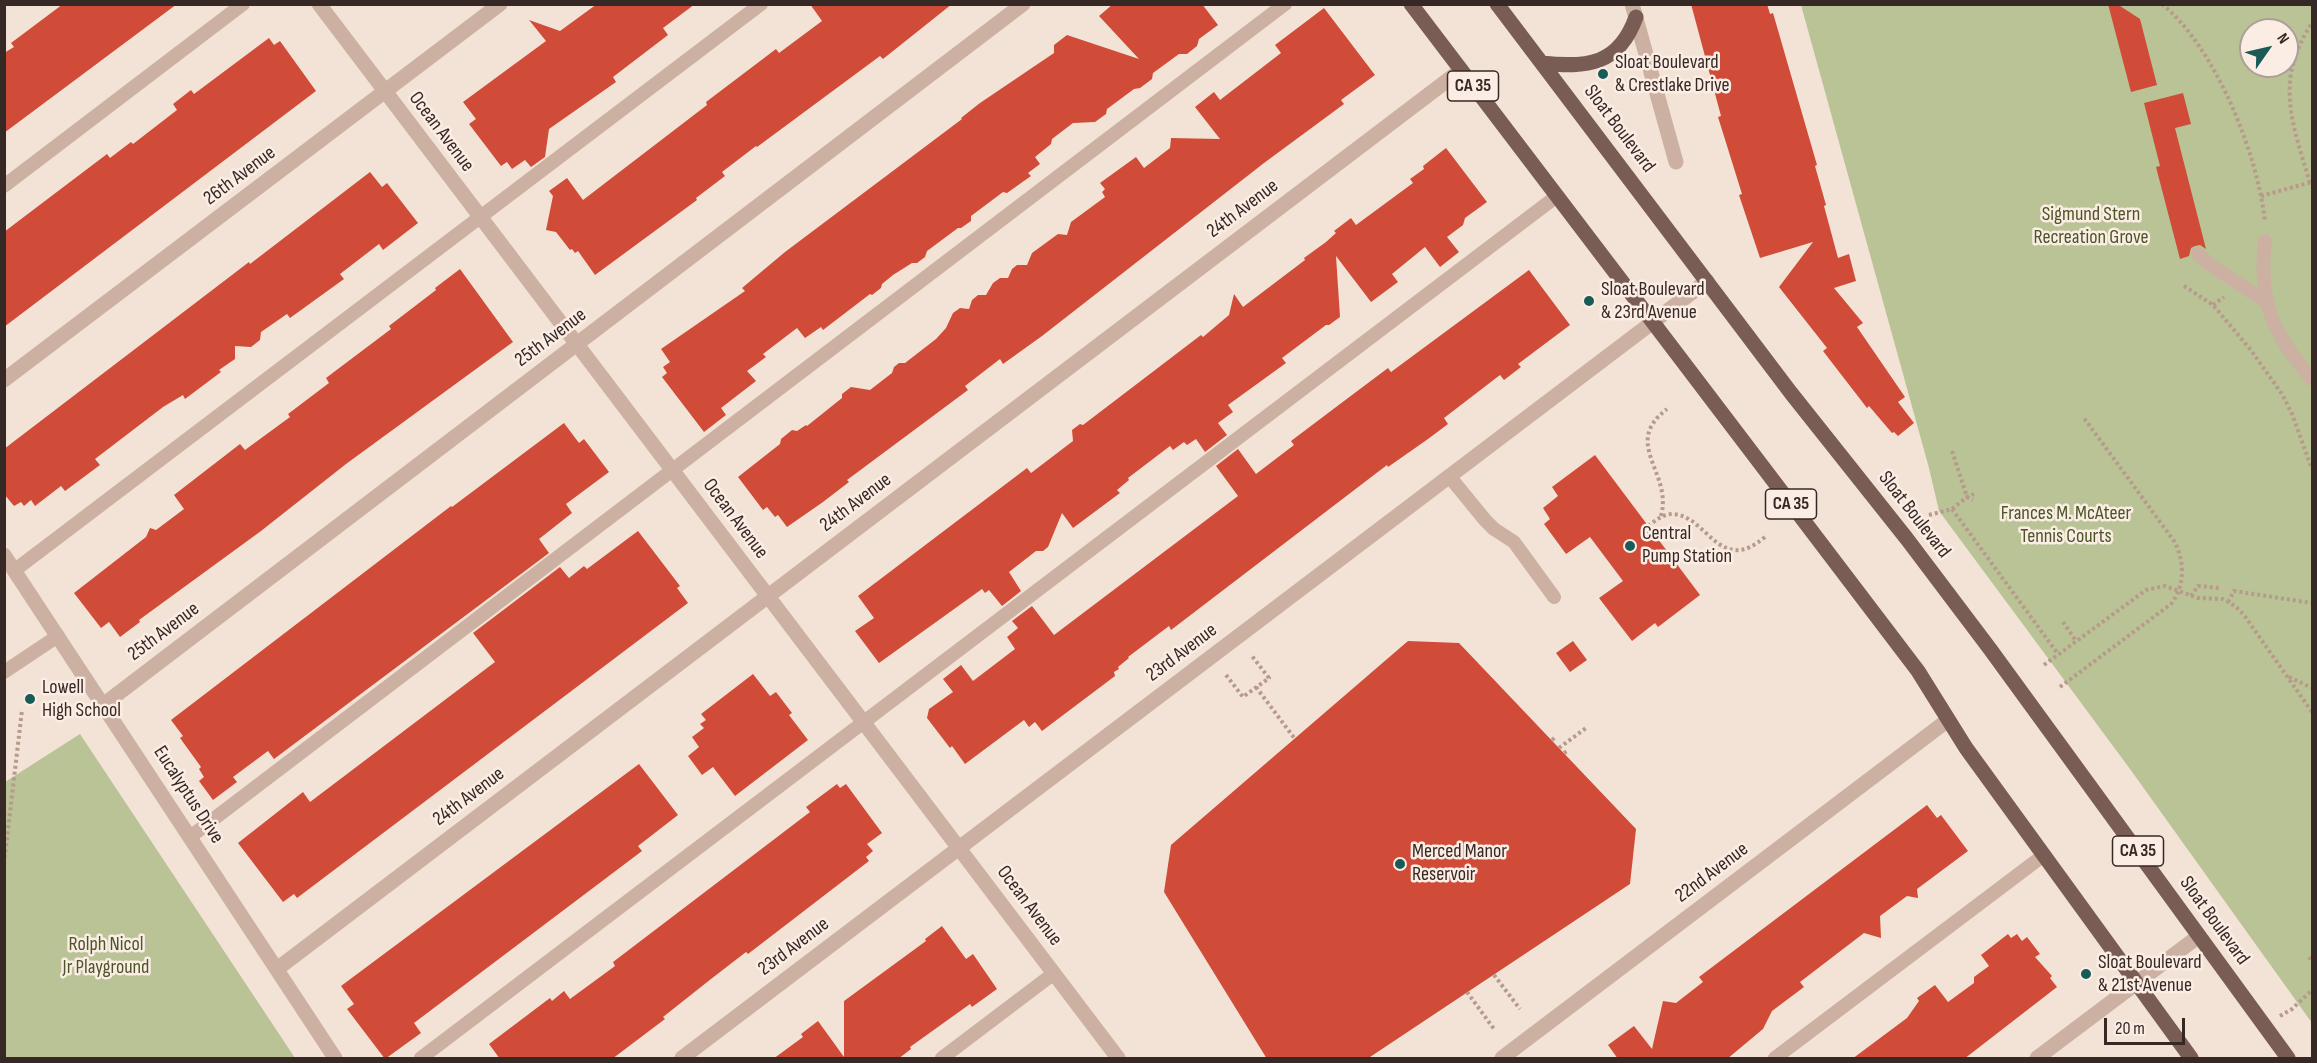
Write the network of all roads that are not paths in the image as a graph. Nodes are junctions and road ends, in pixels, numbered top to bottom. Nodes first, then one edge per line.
1 (243, 4) edge
2 (319, 4) edge
3 (500, 4) edge
4 (761, 4) edge
5 (1023, 4) edge
6 (1285, 4) edge
7 (1412, 4) edge
8 (1497, 4) edge
9 (1634, 11) edge
10 (1542, 63) junction
11 (1461, 70) junction
12 (385, 92) junction
13 (1676, 162) dead end
14 (4, 186) edge
15 (1557, 196) junction
16 (480, 218) junction
17 (2265, 241) road end
18 (2198, 254) dead end
19 (1707, 281) junction
20 (2266, 302) junction
21 (1653, 322) junction
22 (576, 344) junction
23 (2313, 379) edge
24 (4, 380) edge
25 (672, 470) junction
26 (1449, 476) junction
27 (4, 555) edge
28 (15, 570) junction
29 (767, 597) junction
30 (1554, 597) dead end
31 (58, 636) junction
32 (4, 672) edge
33 (103, 705) junction
34 (1948, 720) junction
35 (863, 723) junction
36 (190, 837) junction
37 (958, 849) junction
38 (2044, 855) junction
39 (2199, 936) junction
40 (277, 969) junction
41 (1053, 974) junction
42 (2137, 983) junction
43 (335, 1059) edge
44 (421, 1059) edge
45 (682, 1059) edge
46 (942, 1059) edge
47 (1118, 1059) edge
48 (1502, 1059) edge
49 (1775, 1059) edge
50 (2037, 1059) edge
51 (2191, 1059) edge
52 (2288, 1059) edge

1 - 14 lane
2 - 12 street, Ocean Avenue
3 - 12 street, 26th Avenue
4 - 16 lane
5 - 22 street, 25th Avenue
6 - 25 lane
7 - 11 main road, CA 35
8 - 10 main road, Sloat Boulevard / CA 35
9 - 10 main road
9 - 13 street
10 - 19 main road, Sloat Boulevard / CA 35
11 - 15 main road, CA 35
11 - 29 street, 24th Avenue
12 - 16 street, Ocean Avenue
12 - 24 street, 26th Avenue
15 - 21 main road, CA 35
15 - 35 lane
16 - 22 street, Ocean Avenue
16 - 28 lane
17 - 20 lane
18 - 20 lane
19 - 21 street, 23rd Avenue
19 - 39 main road, Sloat Boulevard / CA 35
20 - 23 lane
21 - 26 street, 23rd Avenue
21 - 34 main road, CA 35
22 - 25 street, Ocean Avenue
22 - 33 street, 25th Avenue
25 - 29 street, Ocean Avenue
25 - 36 lane
26 - 30 lane
26 - 37 street, 23rd Avenue
27 - 28 street, Eucalyptus Drive
28 - 31 street, Eucalyptus Drive
29 - 35 street, Ocean Avenue
29 - 40 street, 24th Avenue
31 - 32 lane
31 - 33 street, Eucalyptus Drive
33 - 36 street, Eucalyptus Drive
34 - 38 main road, CA 35
34 - 48 street, 22nd Avenue
35 - 37 street, Ocean Avenue
35 - 44 lane
36 - 40 street, Eucalyptus Drive
37 - 41 street, Ocean Avenue
37 - 45 street, 23rd Avenue
38 - 42 main road, CA 35
38 - 49 lane
39 - 42 street
39 - 52 main road, Sloat Boulevard / CA 35
40 - 43 street, Eucalyptus Drive
41 - 46 lane
41 - 47 street, Ocean Avenue
42 - 50 street
42 - 51 main road, CA 35

